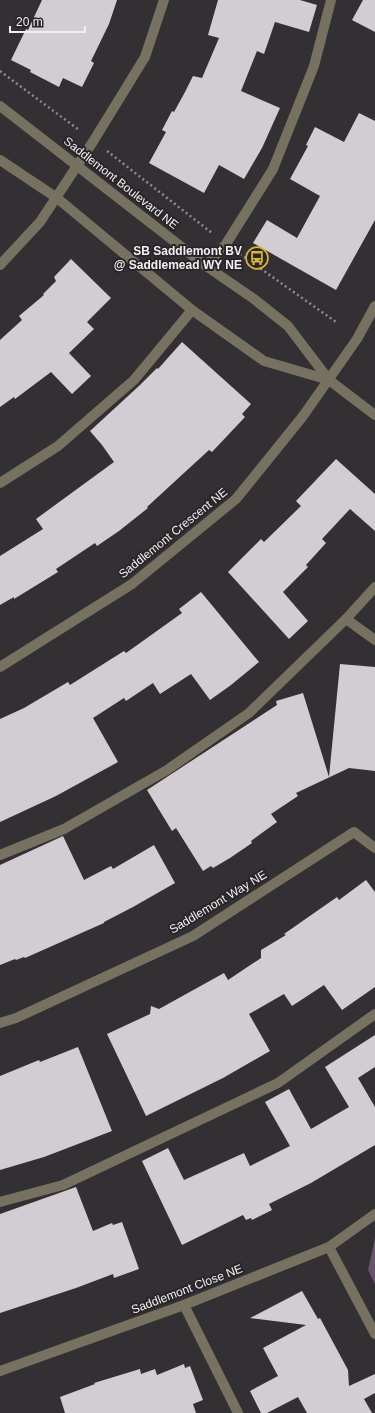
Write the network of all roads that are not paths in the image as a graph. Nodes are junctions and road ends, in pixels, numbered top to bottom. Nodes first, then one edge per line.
1 (164, 0) edge
2 (331, 0) edge
3 (0, 106) edge
4 (0, 160) edge
5 (78, 165) junction
6 (57, 198) junction
7 (0, 265) edge
8 (206, 266) junction
9 (375, 306) edge
10 (192, 310) junction
11 (328, 380) junction
12 (375, 415) edge
13 (0, 483) edge
14 (375, 587) edge
15 (346, 619) junction
16 (375, 640) edge
17 (0, 667) edge
18 (375, 848) edge
19 (0, 855) edge
20 (375, 1014) edge
21 (0, 1023) edge
22 (0, 1202) edge
23 (375, 1214) edge
24 (329, 1247) junction
25 (184, 1305) junction
26 (375, 1334) edge
27 (0, 1371) edge
28 (238, 1413) edge

1 - 5 street
2 - 8 street
3 - 5 street, Saddlemont Boulevard NE
4 - 6 street, Saddlemont Boulevard NE
5 - 6 street
5 - 8 street, Saddlemont Boulevard NE
6 - 7 street
6 - 10 street, Saddlemont Boulevard NE
8 - 11 street, Saddlemont Boulevard NE
9 - 11 street, Saddlemont Crescent NE
10 - 11 street, Saddlemont Boulevard NE
10 - 13 street
11 - 12 street, Saddlemont Boulevard NE
11 - 17 street, Saddlemont Crescent NE
14 - 15 street
15 - 16 street
15 - 19 street
18 - 21 street, Saddlemont Way NE
20 - 22 street
23 - 24 street, Saddlemont Close NE
24 - 25 street, Saddlemont Close NE
24 - 26 street
25 - 27 street, Saddlemont Close NE
25 - 28 street

